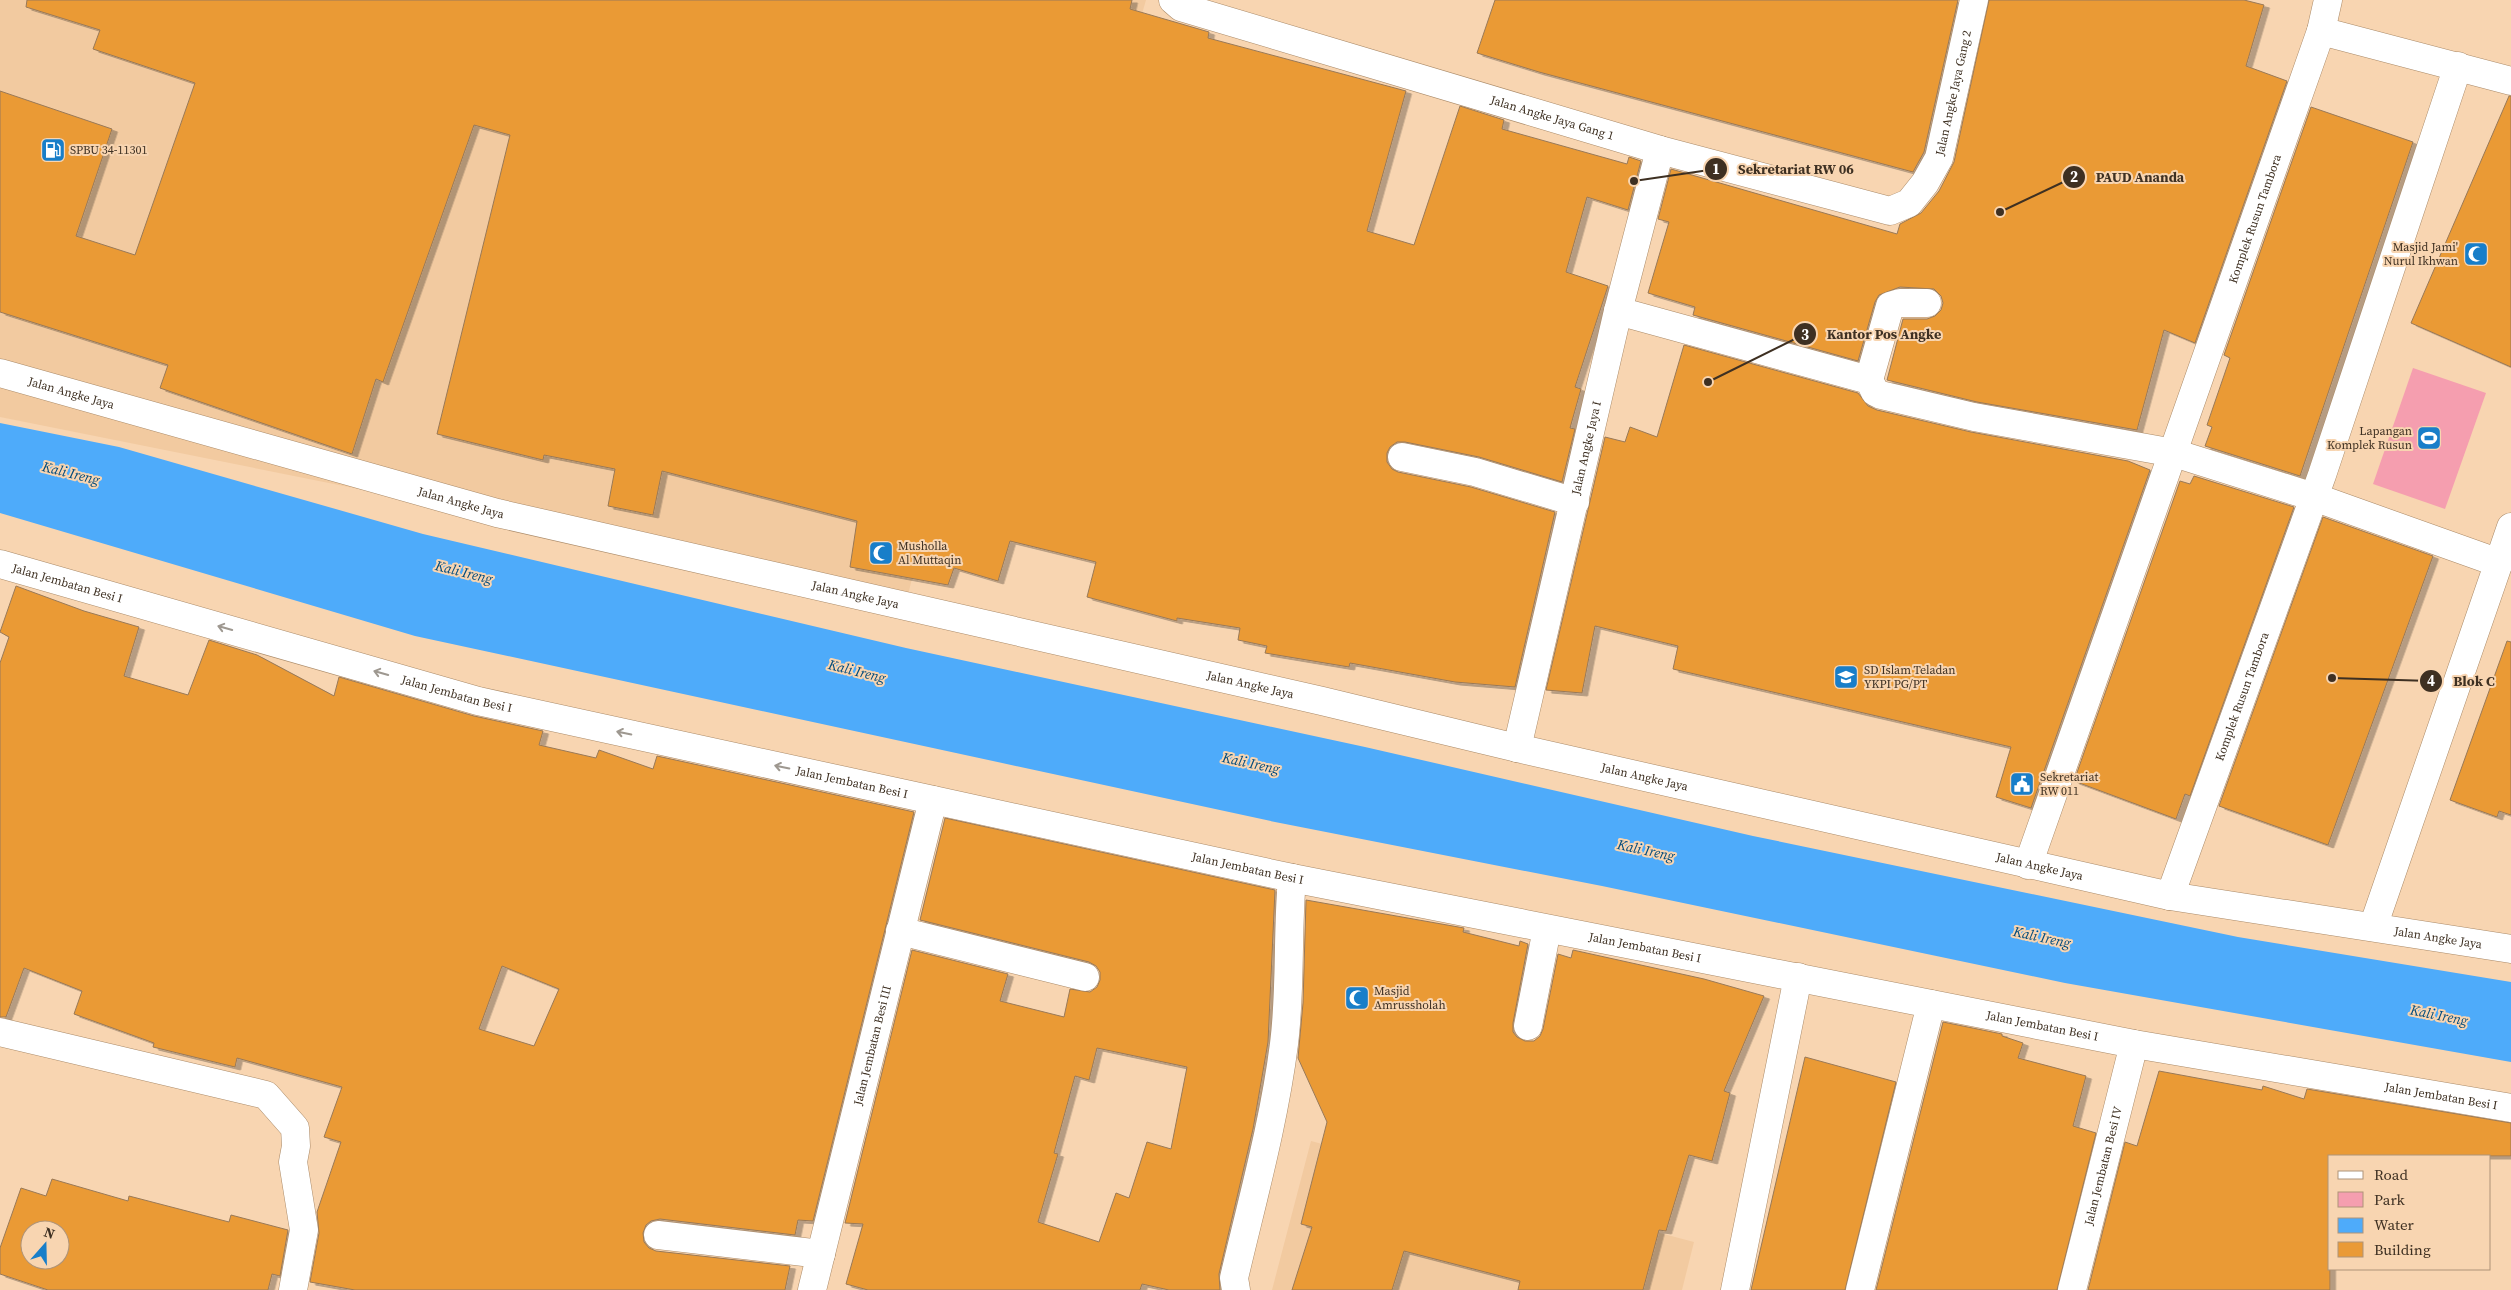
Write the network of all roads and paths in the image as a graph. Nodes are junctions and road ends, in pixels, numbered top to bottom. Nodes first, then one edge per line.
1 (1173, 0) edge
2 (1974, 0) edge
3 (2328, 0) edge
4 (2321, 31) junction
5 (2458, 66) junction
6 (2511, 81) edge
7 (1660, 150) junction
8 (1925, 183) joint
9 (1926, 302) dead end
10 (1618, 311) junction
11 (0, 373) edge
12 (1869, 380) junction
13 (2174, 453) junction
14 (1402, 457) dead end
15 (2314, 497) junction
16 (1576, 502) junction
17 (2511, 527) edge
18 (2499, 563) junction
19 (0, 564) edge
20 (1517, 748) junction
21 (932, 800) junction
22 (2028, 865) junction
23 (1292, 878) junction
24 (2170, 896) junction
25 (2373, 927) junction
26 (1547, 928) junction
27 (900, 931) junction
28 (2511, 950) edge
29 (1798, 977) junction
30 (1085, 978) dead end
31 (1931, 1004) junction
32 (1528, 1026) dead end
33 (0, 1032) edge
34 (2134, 1044) junction
35 (2511, 1108) edge
36 (658, 1235) dead end
37 (821, 1254) junction
38 (294, 1290) edge
39 (812, 1290) edge
40 (1236, 1290) edge
41 (1736, 1290) edge
42 (1860, 1290) edge
43 (2072, 1290) edge

1 - 7 street, Jalan Angke Jaya Gang 1
2 - 8 street, Jalan Angke Jaya Gang 2
3 - 4 street, Komplek Rusun Tambora
4 - 5 street
4 - 13 street, Komplek Rusun Tambora
5 - 6 street
5 - 15 street, Komplek Rusun Tambora
7 - 8 street, Jalan Angke Jaya Gang 1
7 - 10 street, Jalan Angke Jaya I
9 - 12 street
10 - 12 street
10 - 16 street, Jalan Angke Jaya I
11 - 20 street, Jalan Angke Jaya
12 - 13 street
13 - 15 street
13 - 22 street, Komplek Rusun Tambora
14 - 16 street
15 - 18 street
15 - 24 street, Komplek Rusun Tambora
16 - 20 street, Jalan Angke Jaya I
17 - 18 street
18 - 25 street
21 -> 19 street, Jalan Jembatan Besi I
20 - 22 street, Jalan Angke Jaya
21 - 23 street, Jalan Jembatan Besi I
21 - 27 street, Jalan Jembatan Besi III
22 - 24 street, Jalan Angke Jaya
23 - 26 street, Jalan Jembatan Besi I
23 - 40 street
24 - 25 street, Jalan Angke Jaya
25 - 28 street, Jalan Angke Jaya
26 - 29 street, Jalan Jembatan Besi I
26 - 32 street
27 - 30 street
27 - 37 street, Jalan Jembatan Besi III
29 - 31 street, Jalan Jembatan Besi I
29 - 41 street
31 - 34 street, Jalan Jembatan Besi I
31 - 42 street
33 - 38 street
34 - 35 street, Jalan Jembatan Besi I
34 - 43 street, Jalan Jembatan Besi IV
36 - 37 street
37 - 39 street, Jalan Jembatan Besi III

